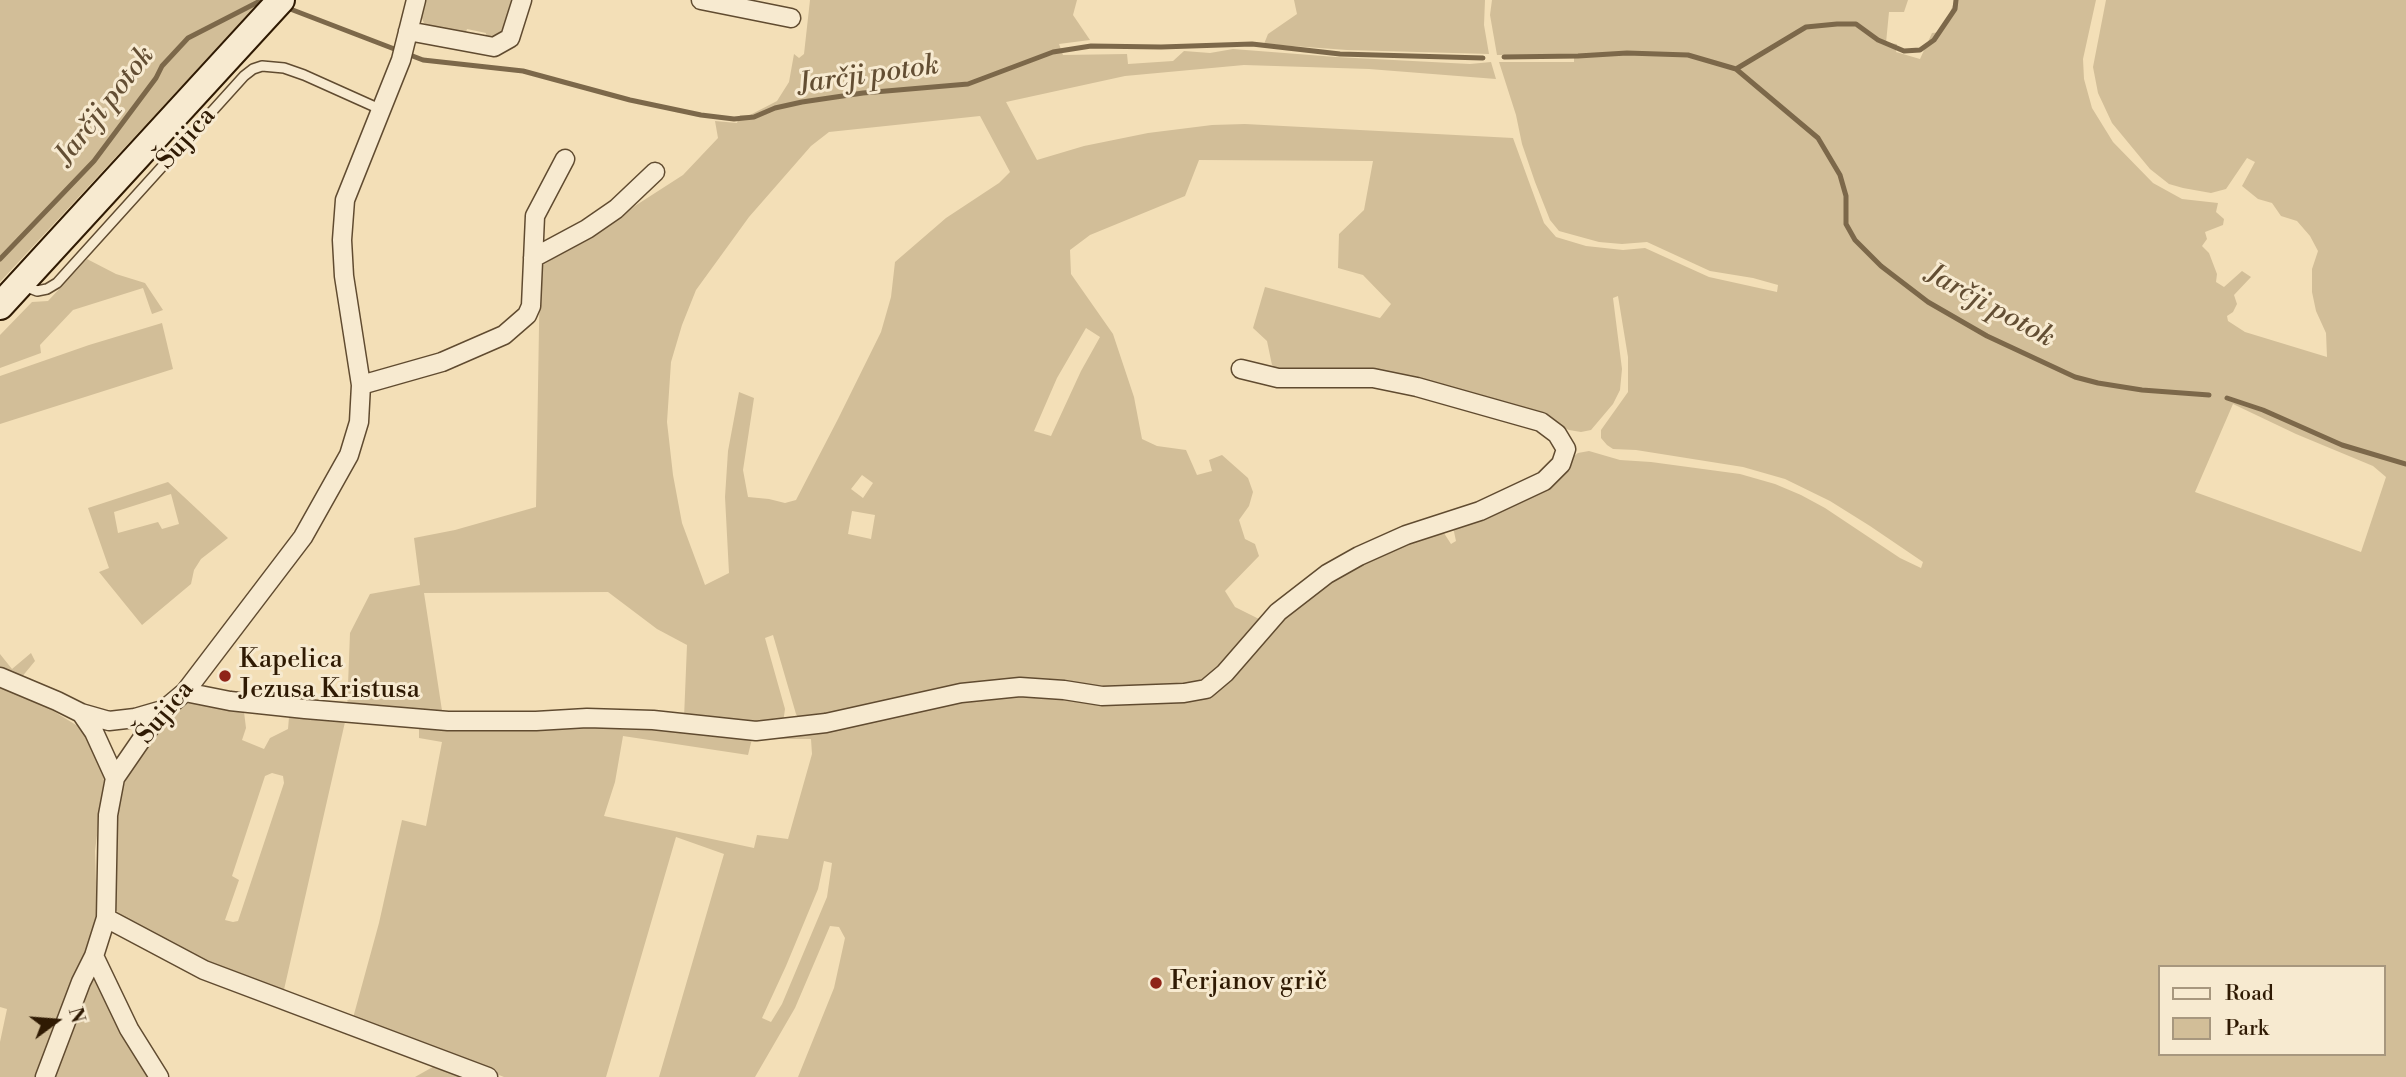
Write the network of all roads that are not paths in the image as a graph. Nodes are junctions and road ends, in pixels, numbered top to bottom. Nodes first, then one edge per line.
1 (416, 0) edge
2 (523, 0) edge
3 (701, 0) edge
4 (274, 9) edge
5 (790, 18) dead end
6 (404, 46) junction
7 (382, 110) junction
8 (565, 159) dead end
9 (655, 172) dead end
10 (533, 258) junction
11 (19, 284) junction
12 (0, 306) edge
13 (1241, 369) dead end
14 (362, 385) junction
15 (0, 677) edge
16 (185, 692) junction
17 (166, 708) junction
18 (81, 713) junction
19 (115, 778) junction
20 (106, 918) junction
21 (94, 956) junction
22 (45, 1077) edge
23 (159, 1077) edge
24 (488, 1077) edge

1 - 6 street, Šujica
2 - 6 street
3 - 5 street
4 - 11 street, Šujica
6 - 7 street, Šujica
7 - 11 lane, Šujica
7 - 14 street, Šujica
8 - 10 street
9 - 10 street
10 - 14 street
11 - 12 street, Šujica
13 - 16 street
14 - 16 street, Šujica
15 - 18 street
16 - 17 street, Šujica
17 - 18 street
17 - 19 street, Šujica
18 - 19 street
19 - 20 street, Šujica
20 - 21 street, Šujica
20 - 24 street
21 - 22 street, Šujica
21 - 23 street

